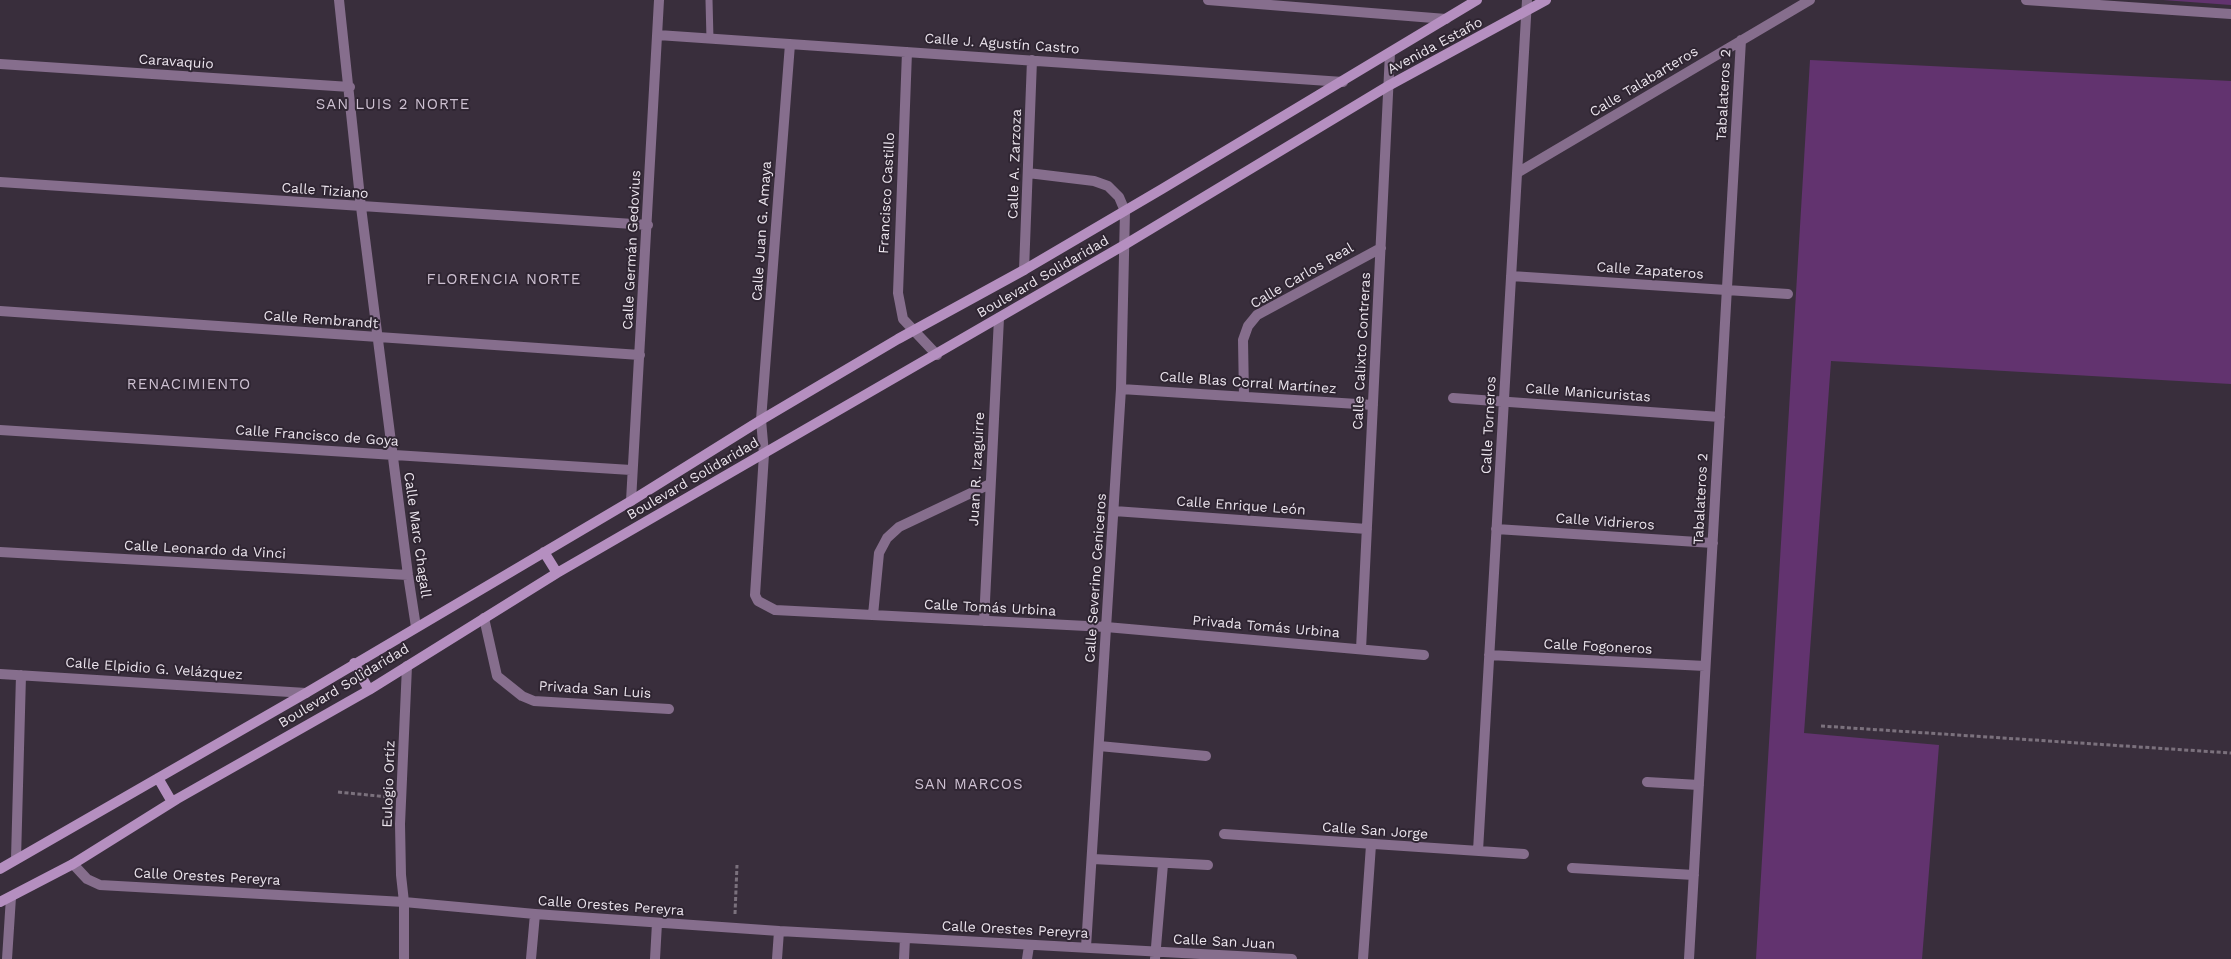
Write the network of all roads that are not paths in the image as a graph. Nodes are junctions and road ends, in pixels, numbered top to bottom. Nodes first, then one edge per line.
1 (339, 0) edge
2 (659, 0) edge
3 (709, 0) edge
4 (1208, 0) edge
5 (1477, 0) edge
6 (1527, 0) edge
7 (1546, 0) edge
8 (1810, 0) edge
9 (2026, 0) edge
10 (1462, 4) edge
11 (1527, 12) junction
12 (2231, 14) edge
13 (1446, 19) junction
14 (658, 35) junction
15 (710, 39) junction
16 (1741, 40) junction
17 (790, 44) junction
18 (907, 52) junction
19 (1390, 53) junction
20 (1032, 60) junction
21 (0, 64) edge
22 (1343, 82) junction
23 (1388, 86) junction
24 (350, 87) junction
25 (1028, 173) junction
26 (1517, 173) junction
27 (0, 182) edge
28 (361, 207) junction
29 (1126, 211) junction
30 (648, 225) junction
31 (1126, 244) junction
32 (1381, 248) junction
33 (1024, 270) junction
34 (1511, 276) junction
35 (1727, 290) junction
36 (1788, 294) dead end
37 (0, 311) edge
38 (999, 318) junction
39 (914, 331) junction
40 (379, 338) junction
41 (937, 355) junction
42 (640, 356) junction
43 (1121, 389) junction
44 (1244, 396) junction
45 (1453, 398) dead end
46 (1504, 401) junction
47 (1373, 405) junction
48 (1720, 417) junction
49 (761, 420) junction
50 (0, 430) edge
51 (764, 454) junction
52 (392, 455) junction
53 (631, 470) junction
54 (990, 484) junction
55 (631, 501) junction
56 (1114, 511) junction
57 (1367, 529) junction
58 (1496, 530) junction
59 (1712, 543) junction
60 (0, 552) edge
61 (544, 552) junction
62 (557, 573) junction
63 (408, 576) junction
64 (873, 615) junction
65 (484, 618) junction
66 (984, 621) junction
67 (416, 627) junction
68 (1106, 627) junction
69 (1361, 650) junction
70 (1424, 655) dead end
71 (1489, 655) junction
72 (354, 663) junction
73 (407, 666) junction
74 (1705, 666) junction
75 (0, 674) edge
76 (21, 675) junction
77 (369, 690) junction
78 (306, 693) junction
79 (669, 709) dead end
80 (1099, 746) junction
81 (1206, 756) dead end
82 (158, 778) junction
83 (1647, 782) dead end
84 (1699, 784) junction
85 (172, 802) junction
86 (1224, 834) dead end
87 (1371, 845) junction
88 (1478, 851) junction
89 (1524, 854) dead end
90 (16, 859) junction
91 (1093, 859) junction
92 (73, 864) junction
93 (1163, 864) junction
94 (1208, 866) dead end
95 (1572, 868) dead end
96 (0, 869) edge
97 (1694, 875) junction
98 (11, 897) junction
99 (0, 902) edge
100 (404, 902) junction
101 (535, 914) junction
102 (657, 923) junction
103 (779, 931) junction
104 (905, 938) junction
105 (1029, 946) junction
106 (1086, 947) junction
107 (1155, 956) edge
108 (7, 959) edge
109 (404, 959) edge
110 (531, 959) edge
111 (655, 959) edge
112 (777, 959) edge
113 (904, 959) edge
114 (1027, 959) edge
115 (1292, 959) edge
116 (1363, 959) edge
117 (1689, 959) edge

1 - 24 street, Calle Marc Chagall
2 - 14 street, Calle Germán Gedovius
3 - 15 lane
4 - 13 street
5 - 10 main road, Avenida Estaño
6 - 11 street, Calle Torneros
7 - 11 main road, Avenida Estaño
8 - 16 street, Calle Talabarteros
9 - 12 street
10 - 13 main road, Avenida Estaño
11 - 23 main road, Avenida Estaño
11 - 26 street, Calle Torneros
13 - 19 main road, Avenida Estaño
14 - 15 street, Calle J. Agustín Castro
14 - 30 street, Calle Germán Gedovius
15 - 17 street, Calle J. Agustín Castro
16 - 26 street, Calle Talabarteros
16 - 35 street, Tabalateros 2
17 - 18 street, Calle J. Agustín Castro
17 - 49 street, Calle Juan G. Amaya
18 - 20 street, Calle J. Agustín Castro
18 - 39 street, Francisco Castillo
19 - 22 main road, Avenida Estaño
19 - 23 street, Calle Calixto Contreras
20 - 22 street, Calle J. Agustín Castro
20 - 25 street, Calle A. Zarzoza
21 - 24 street, Caravaquio
22 - 29 main road, Boulevard Solidaridad
23 - 31 main road, Boulevard Solidaridad
23 - 32 street, Calle Calixto Contreras
24 - 28 street, Calle Marc Chagall
25 - 29 street
25 - 33 street, Calle A. Zarzoza
26 - 34 street, Calle Torneros
27 - 28 street, Calle Tiziano
28 - 30 street, Calle Tiziano
28 - 40 street, Calle Marc Chagall
29 - 31 street, Calle Severino Ceniceros
29 - 33 main road, Boulevard Solidaridad
30 - 42 street, Calle Germán Gedovius
31 - 38 main road, Boulevard Solidaridad
31 - 43 street, Calle Severino Ceniceros
32 - 44 street, Calle Carlos Real
32 - 47 street, Calle Calixto Contreras
33 - 39 main road, Boulevard Solidaridad
34 - 35 street, Calle Zapateros
34 - 46 street, Calle Torneros
35 - 36 street, Calle Zapateros
35 - 48 street, Tabalateros 2
37 - 40 street, Calle Rembrandt
38 - 41 main road, Boulevard Solidaridad
38 - 54 street, Juan R. Izaguirre
39 - 41 street, Francisco Castillo
39 - 49 main road, Boulevard Solidaridad
40 - 42 street, Calle Rembrandt
40 - 52 street, Calle Marc Chagall
41 - 51 main road, Boulevard Solidaridad
42 - 53 street, Calle Germán Gedovius
43 - 44 street, Calle Blas Corral Martínez
43 - 56 street, Calle Severino Ceniceros
44 - 47 street, Calle Blas Corral Martínez
45 - 46 street, Calle Manicuristas
46 - 48 street, Calle Manicuristas
46 - 58 street, Calle Torneros
47 - 57 street, Calle Calixto Contreras
48 - 59 street, Tabalateros 2
49 - 51 street, Calle Juan G. Amaya
49 - 55 main road, Boulevard Solidaridad
50 - 52 street, Calle Francisco de Goya
51 - 62 main road, Boulevard Solidaridad
51 - 64 street, Calle Juan G. Amaya
52 - 53 street, Calle Francisco de Goya
52 - 63 street, Calle Marc Chagall
53 - 55 street, Calle Germán Gedovius
54 - 64 street
54 - 66 street, Juan R. Izaguirre
55 - 61 main road, Boulevard Solidaridad
56 - 57 street, Calle Enrique León
56 - 68 street, Calle Severino Ceniceros
57 - 69 street, Calle Calixto Contreras
58 - 59 street, Calle Vidrieros
58 - 71 street, Calle Torneros
59 - 74 street, Tabalateros 2
60 - 63 street, Calle Leonardo da Vinci
61 - 62 main road
61 - 67 main road, Boulevard Solidaridad
62 - 65 main road, Boulevard Solidaridad
63 - 67 street, Calle Marc Chagall
64 - 66 street, Calle Tomás Urbina
65 - 73 main road, Boulevard Solidaridad
65 - 79 street, Privada San Luis
66 - 68 street, Calle Tomás Urbina
67 - 72 main road, Boulevard Solidaridad
68 - 69 street, Privada Tomás Urbina
68 - 80 street, Calle Severino Ceniceros
69 - 70 street, Privada Tomás Urbina
71 - 74 street, Calle Fogoneros
71 - 88 street, Calle Torneros
72 - 77 main road
72 - 78 main road, Boulevard Solidaridad
73 - 77 main road, Boulevard Solidaridad
73 - 100 street, Eulogio Ortíz
74 - 84 street, Tabalateros 2
75 - 76 street, Calle Elpidio G. Velázquez
76 - 78 street, Calle Elpidio G. Velázquez
76 - 90 street
77 - 85 main road, Boulevard Solidaridad
78 - 82 main road, Boulevard Solidaridad
80 - 81 street
80 - 91 street, Calle Severino Ceniceros
82 - 85 main road
82 - 90 main road, Boulevard Solidaridad
83 - 84 street
84 - 97 street, Tabalateros 2
85 - 92 main road, Boulevard Solidaridad
86 - 87 street, Calle San Jorge
87 - 88 street, Calle San Jorge
87 - 116 street
88 - 89 street, Calle San Jorge
90 - 96 main road, Boulevard Solidaridad
91 - 93 street
91 - 106 street, Calle Severino Ceniceros
92 - 98 main road, Boulevard Solidaridad
92 - 100 street, Calle Orestes Pereyra
93 - 94 street
93 - 107 street
95 - 97 street
97 - 117 street, Tabalateros 2
98 - 99 main road
98 - 108 street
100 - 101 street, Calle Orestes Pereyra
100 - 109 street, Eulogio Ortíz
101 - 102 street, Calle Orestes Pereyra
101 - 110 street
102 - 103 street, Calle Orestes Pereyra
102 - 111 street
103 - 104 street, Calle Orestes Pereyra
103 - 112 street
104 - 105 street, Calle Orestes Pereyra
104 - 113 street
105 - 106 street, Calle Orestes Pereyra
105 - 114 street
106 - 107 street, Calle Orestes Pereyra
107 - 115 street, Calle San Juan

